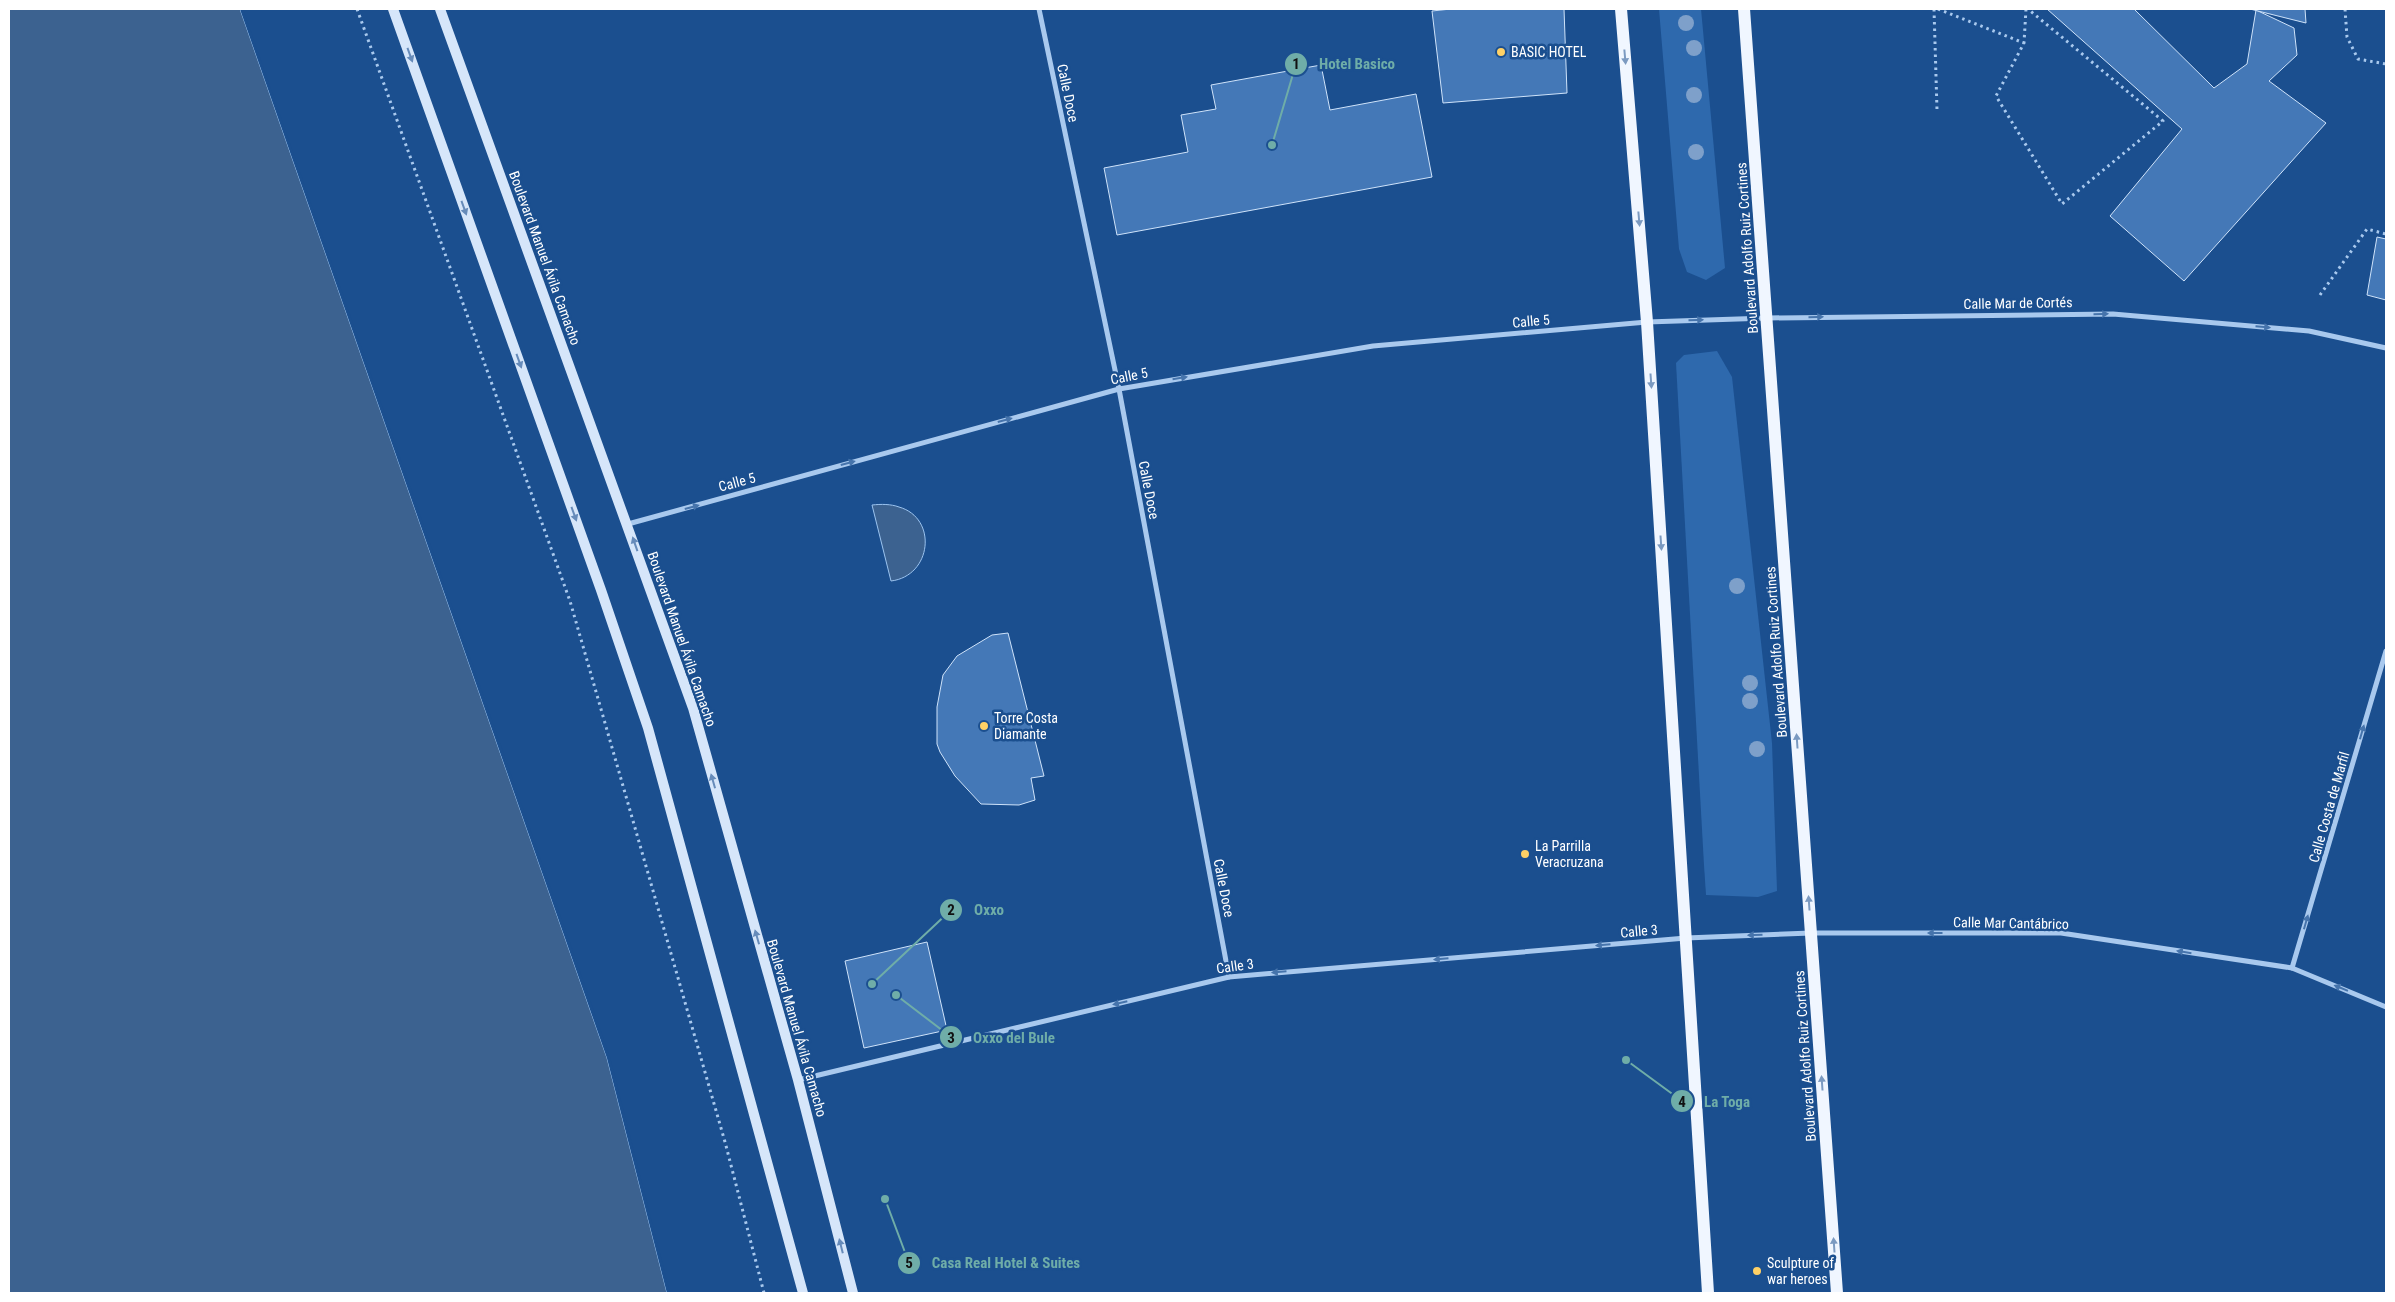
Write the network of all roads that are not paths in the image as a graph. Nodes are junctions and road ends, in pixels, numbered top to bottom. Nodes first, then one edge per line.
1 (393, 9) edge
2 (440, 9) edge
3 (1039, 9) edge
4 (1621, 9) edge
5 (1744, 9) edge
6 (1768, 318) junction
7 (1647, 322) junction
8 (2386, 348) edge
9 (1119, 388) junction
10 (628, 524) junction
11 (2386, 651) edge
12 (1811, 933) junction
13 (1686, 938) junction
14 (2292, 968) junction
15 (1229, 976) junction
16 (2386, 1007) edge
17 (798, 1080) junction
18 (803, 1293) edge
19 (853, 1293) edge
20 (1708, 1293) edge
21 (1837, 1293) edge

1 -> 18 main road
2 - 10 main road, Boulevard Manuel Ávila Camacho
3 - 9 street, Calle Doce
4 -> 7 main road
5 - 6 main road, Boulevard Adolfo Ruiz Cortines
7 -> 6 street, Calle Mar de Cortés
6 -> 8 street, Calle Mar de Cortés
12 -> 6 main road, Boulevard Adolfo Ruiz Cortines
9 -> 7 street, Calle 5
7 -> 13 main road
10 -> 9 street, Calle 5
9 - 15 street, Calle Doce
17 -> 10 main road, Boulevard Manuel Ávila Camacho
14 -> 11 street, Calle Costa de Marfil
12 -> 13 street, Calle Mar Cantábrico
14 -> 12 street, Calle Mar Cantábrico
21 -> 12 main road, Boulevard Adolfo Ruiz Cortines
13 -> 15 street, Calle 3
13 - 20 main road
16 -> 14 street, Calle Mar Cantábrico
15 -> 17 street, Calle 3
19 -> 17 main road, Boulevard Manuel Ávila Camacho

